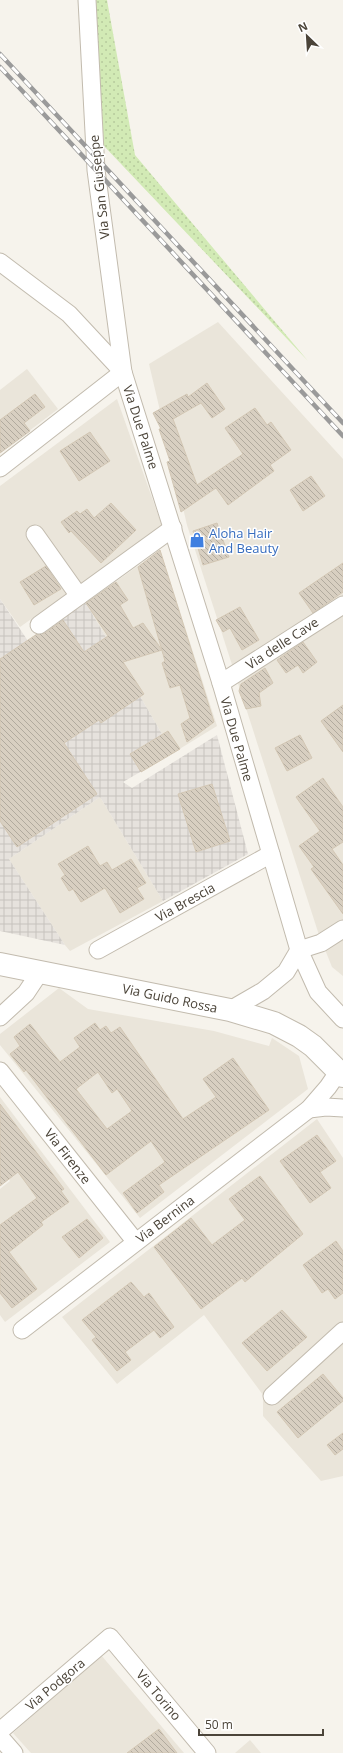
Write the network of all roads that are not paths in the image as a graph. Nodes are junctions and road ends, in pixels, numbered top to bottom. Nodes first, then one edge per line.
1 (87, 0) edge
2 (0, 262) edge
3 (123, 372) junction
4 (0, 468) edge
5 (173, 528) junction
6 (35, 534) dead end
7 (79, 596) junction
8 (343, 605) edge
9 (39, 625) dead end
10 (221, 683) junction
11 (271, 854) junction
12 (343, 928) edge
13 (98, 950) dead end
14 (299, 950) junction
15 (0, 964) edge
16 (40, 972) junction
17 (230, 1010) junction
18 (0, 1017) edge
19 (343, 1019) edge
20 (338, 1068) edge
21 (0, 1071) edge
22 (343, 1108) edge
23 (309, 1109) junction
24 (135, 1241) junction
25 (22, 1330) dead end
26 (343, 1331) edge
27 (272, 1396) dead end
28 (110, 1638) joint
29 (0, 1731) edge
30 (0, 1737) edge
31 (14, 1753) edge
32 (208, 1753) edge

1 - 3 street, Via San Giuseppe
2 - 3 street
3 - 4 street
3 - 5 street, Via Due Palme
5 - 7 street
5 - 10 street, Via Due Palme
6 - 7 street
7 - 9 street
8 - 10 street, Via delle Cave
10 - 11 street, Via Due Palme
11 - 13 street, Via Brescia
11 - 14 street, Via Due Palme
12 - 14 street
14 - 17 street
14 - 19 street, Via Due Palme
15 - 16 street, Via Guido Rossa
16 - 17 street, Via Guido Rossa
16 - 18 street
17 - 20 street, Via Guido Rossa
20 - 23 street, Via Bernina
21 - 24 street, Via Firenze
22 - 23 street
23 - 24 street, Via Bernina
24 - 25 street, Via Bernina
26 - 27 street
28 - 29 street, Via Podgora
28 - 32 street, Via Torino
30 - 31 street

